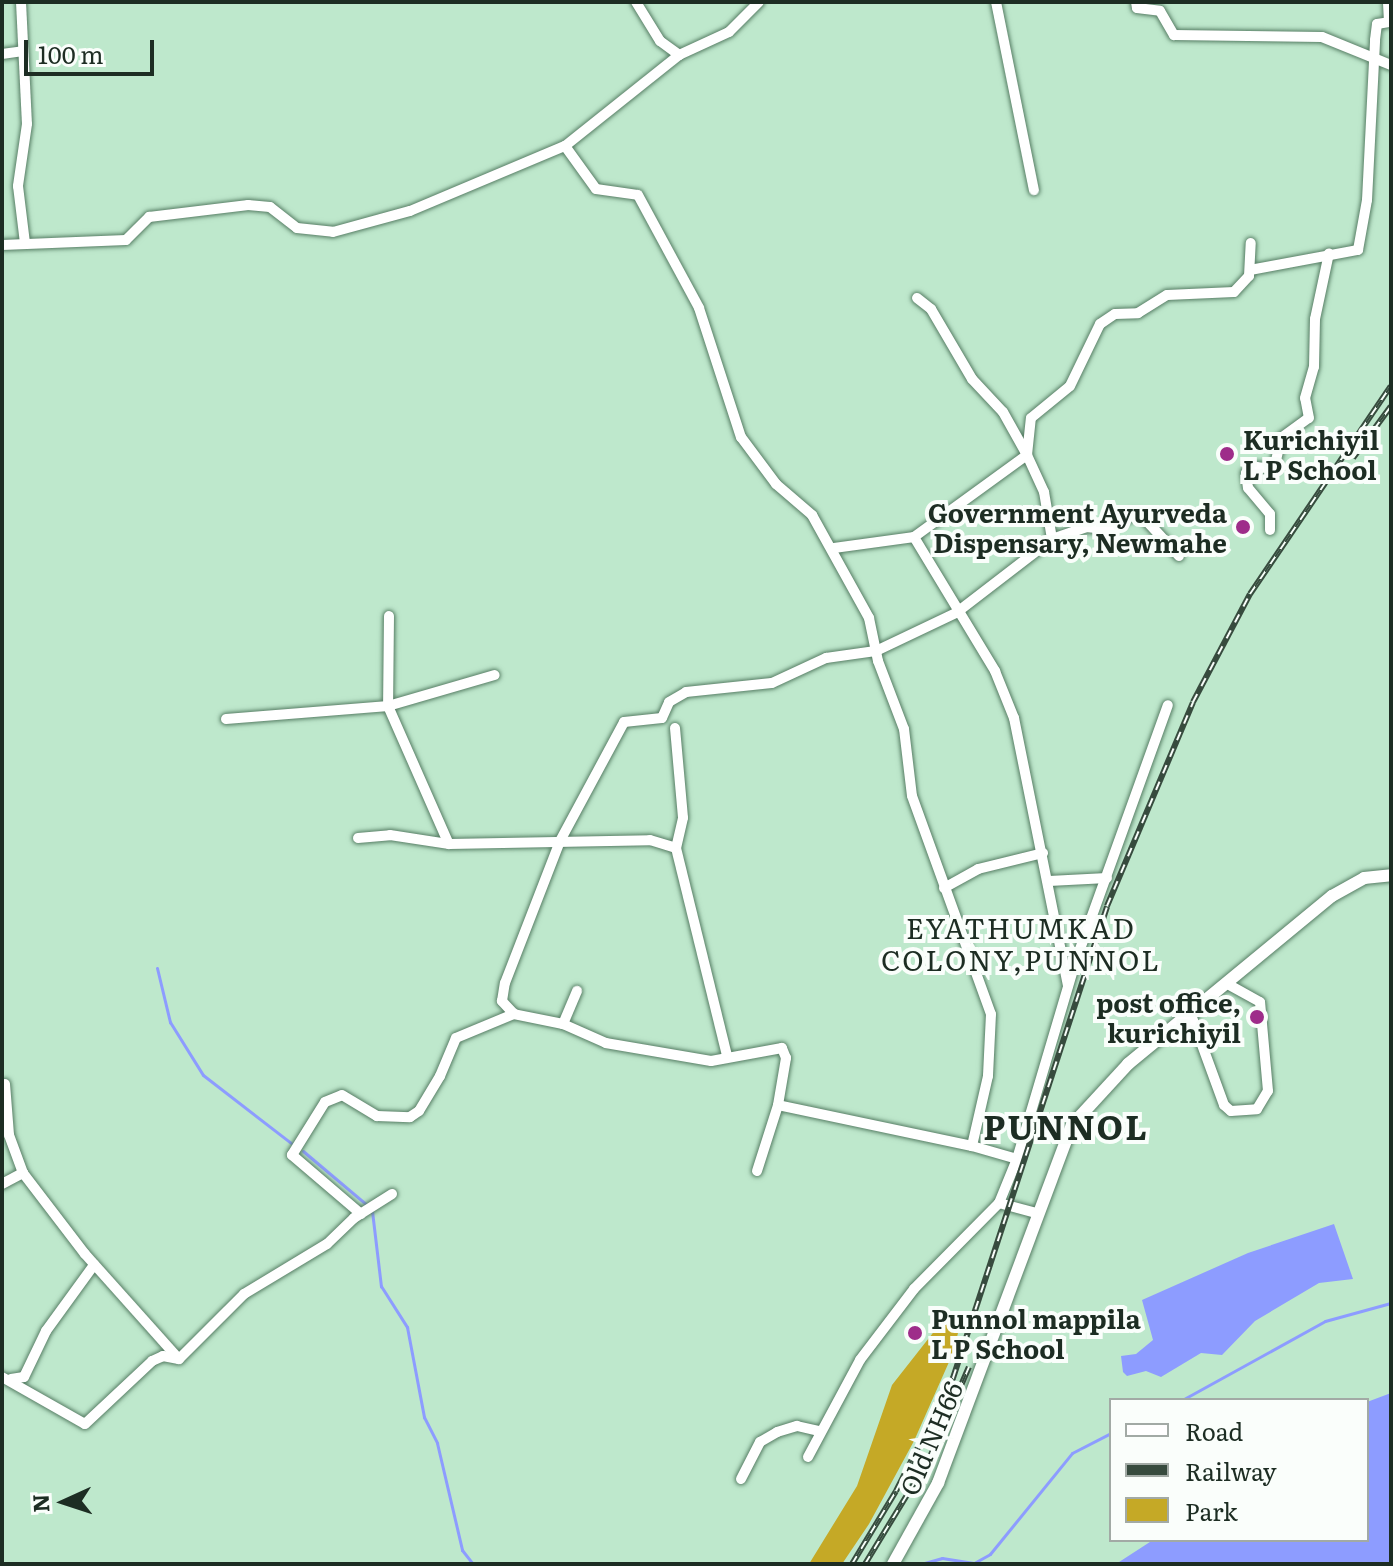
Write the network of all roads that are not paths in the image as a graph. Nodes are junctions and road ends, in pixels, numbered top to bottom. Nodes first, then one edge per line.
1 (21, 2) edge
2 (636, 2) edge
3 (759, 2) edge
4 (996, 2) edge
5 (1136, 2) edge
6 (1388, 2) edge
7 (23, 51) junction
8 (2, 54) edge
9 (679, 55) junction
10 (1374, 60) junction
11 (1391, 65) edge
12 (565, 146) junction
13 (1034, 190) dead end
14 (25, 243) junction
15 (1251, 243) dead end
16 (2, 245) edge
17 (1329, 253) junction
18 (1250, 270) junction
19 (917, 298) dead end
20 (1027, 455) junction
21 (1270, 530) dead end
22 (914, 537) junction
23 (1052, 539) junction
24 (834, 548) junction
25 (1179, 556) dead end
26 (956, 613) junction
27 (389, 616) dead end
28 (876, 651) junction
29 (495, 675) dead end
30 (1168, 705) dead end
31 (388, 706) junction
32 (226, 719) dead end
33 (675, 728) dead end
34 (358, 838) dead end
35 (560, 841) junction
36 (449, 844) junction
37 (676, 848) junction
38 (1043, 853) junction
39 (1391, 875) edge
40 (1107, 878) junction
41 (1049, 881) junction
42 (944, 888) junction
43 (1226, 983) junction
44 (1068, 986) junction
45 (577, 991) dead end
46 (1190, 1012) junction
47 (514, 1014) junction
48 (563, 1024) junction
49 (727, 1056) junction
50 (5, 1084) dead end
51 (778, 1105) junction
52 (972, 1146) junction
53 (1017, 1159) junction
54 (757, 1171) dead end
55 (23, 1173) junction
56 (2, 1184) edge
57 (392, 1194) dead end
58 (999, 1203) junction
59 (367, 1210) junction
60 (1036, 1213) junction
61 (94, 1265) junction
62 (179, 1359) junction
63 (6, 1378) edge
64 (819, 1431) junction
65 (808, 1457) dead end
66 (741, 1479) dead end
67 (893, 1564) edge

1 - 7 street
2 - 9 street
3 - 9 street
4 - 13 street
5 - 10 street
6 - 10 street
7 - 8 street
7 - 14 street
9 - 12 street
10 - 11 street
10 - 17 street
12 - 14 street
12 - 24 street
14 - 16 street
15 - 18 street
17 - 18 street
17 - 21 street
18 - 20 street
19 - 20 street
20 - 22 street
20 - 23 street
22 - 24 street
22 - 26 street
23 - 25 street
23 - 26 street
24 - 28 street
26 - 28 street
26 - 38 street
27 - 31 street
28 - 35 street
28 - 42 street
29 - 31 street
30 - 40 street
31 - 32 street
31 - 36 street
33 - 37 street
34 - 36 street
35 - 36 street
35 - 37 street
35 - 47 street
37 - 49 street
38 - 41 street
38 - 42 street
39 - 43 main road, Old NH66
40 - 41 street
40 - 44 street
41 - 44 street
42 - 52 street
43 - 46 main road, Old NH66
43 - 46 street
44 - 53 street
45 - 48 street
46 - 60 main road, Old NH66
47 - 48 street
47 - 59 street
48 - 49 street
49 - 51 street
50 - 55 street
51 - 52 street
51 - 54 street
52 - 53 street
53 - 58 street
55 - 56 street
55 - 61 street
57 - 59 street
58 - 60 street
58 - 64 street
59 - 62 street
60 - 67 main road, Old NH66
61 - 62 street
61 - 63 street
62 - 63 street
64 - 65 street
64 - 66 street

